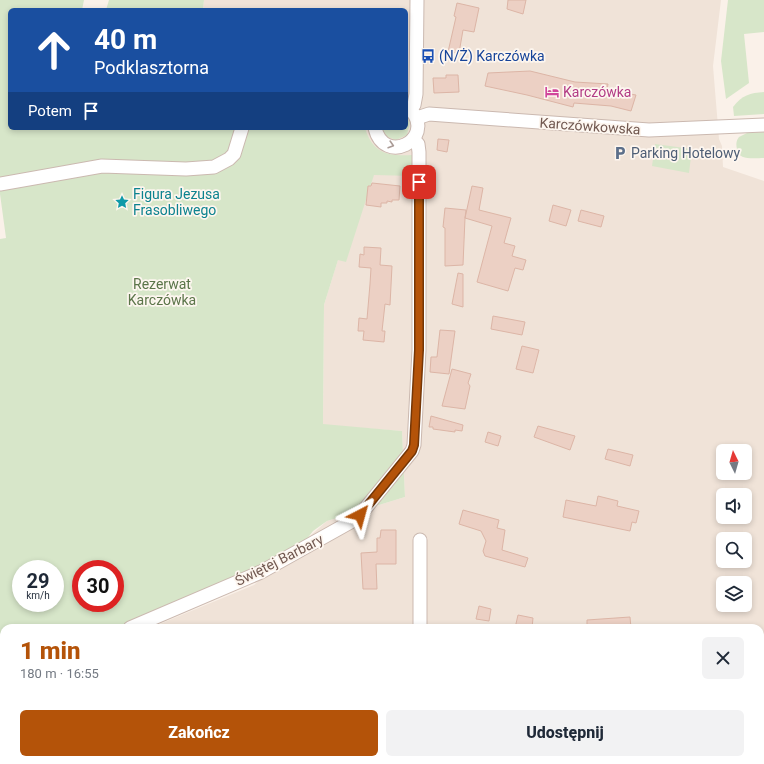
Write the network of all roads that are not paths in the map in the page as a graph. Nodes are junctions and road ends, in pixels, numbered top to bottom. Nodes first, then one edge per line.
1 (417, 0) edge
2 (411, 111) edge
3 (764, 125) edge
4 (241, 130) edge
5 (376, 130) edge
6 (414, 139) junction
7 (0, 184) edge
8 (420, 540) dead end
9 (139, 624) edge
10 (420, 624) edge

1 - 2 street
2 - 3 street, Karczówkowska
2 - 6 street
4 - 7 street
5 -> 6 street
6 - 9 street, Świętej Barbary
8 - 10 street

